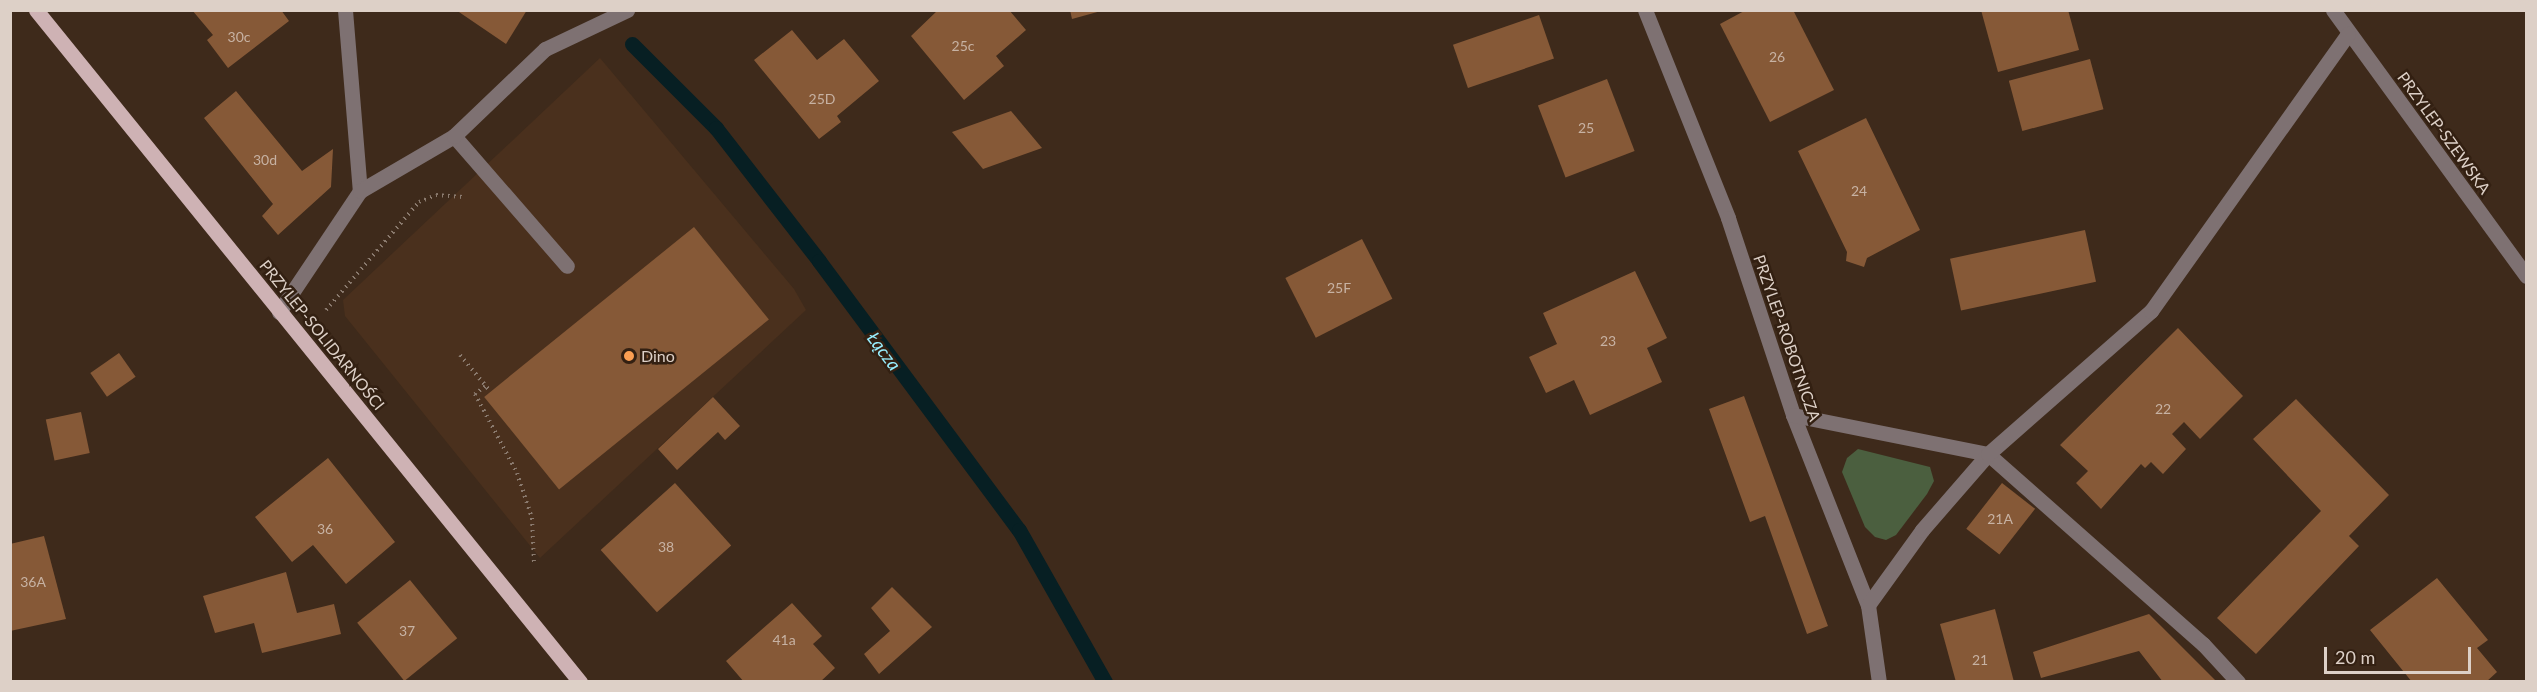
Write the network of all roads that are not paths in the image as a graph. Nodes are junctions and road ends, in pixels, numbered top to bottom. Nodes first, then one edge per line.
1 (36, 10) edge
2 (345, 10) edge
3 (627, 10) edge
4 (1644, 10) edge
5 (2332, 10) edge
6 (2348, 34) junction
7 (454, 136) junction
8 (360, 191) junction
9 (567, 266) dead end
10 (2526, 276) edge
11 (279, 312) junction
12 (1793, 415) junction
13 (1989, 454) junction
14 (1868, 604) junction
15 (580, 681) edge
16 (1879, 681) edge
17 (2238, 681) edge

1 - 11 main road, PRZYLEP-SOLIDARNOŚCI
2 - 8 street
3 - 7 street
4 - 12 street, PRZYLEP-ROBOTNICZA
5 - 6 street, PRZYLEP-SZEWSKA
6 - 10 street, PRZYLEP-SZEWSKA
6 - 13 street
7 - 8 street
7 - 9 street
8 - 11 street
11 - 15 main road, PRZYLEP-SOLIDARNOŚCI
12 - 13 street
12 - 14 street, PRZYLEP-ROBOTNICZA
13 - 14 street
13 - 17 street
14 - 16 street, PRZYLEP-ROBOTNICZA

